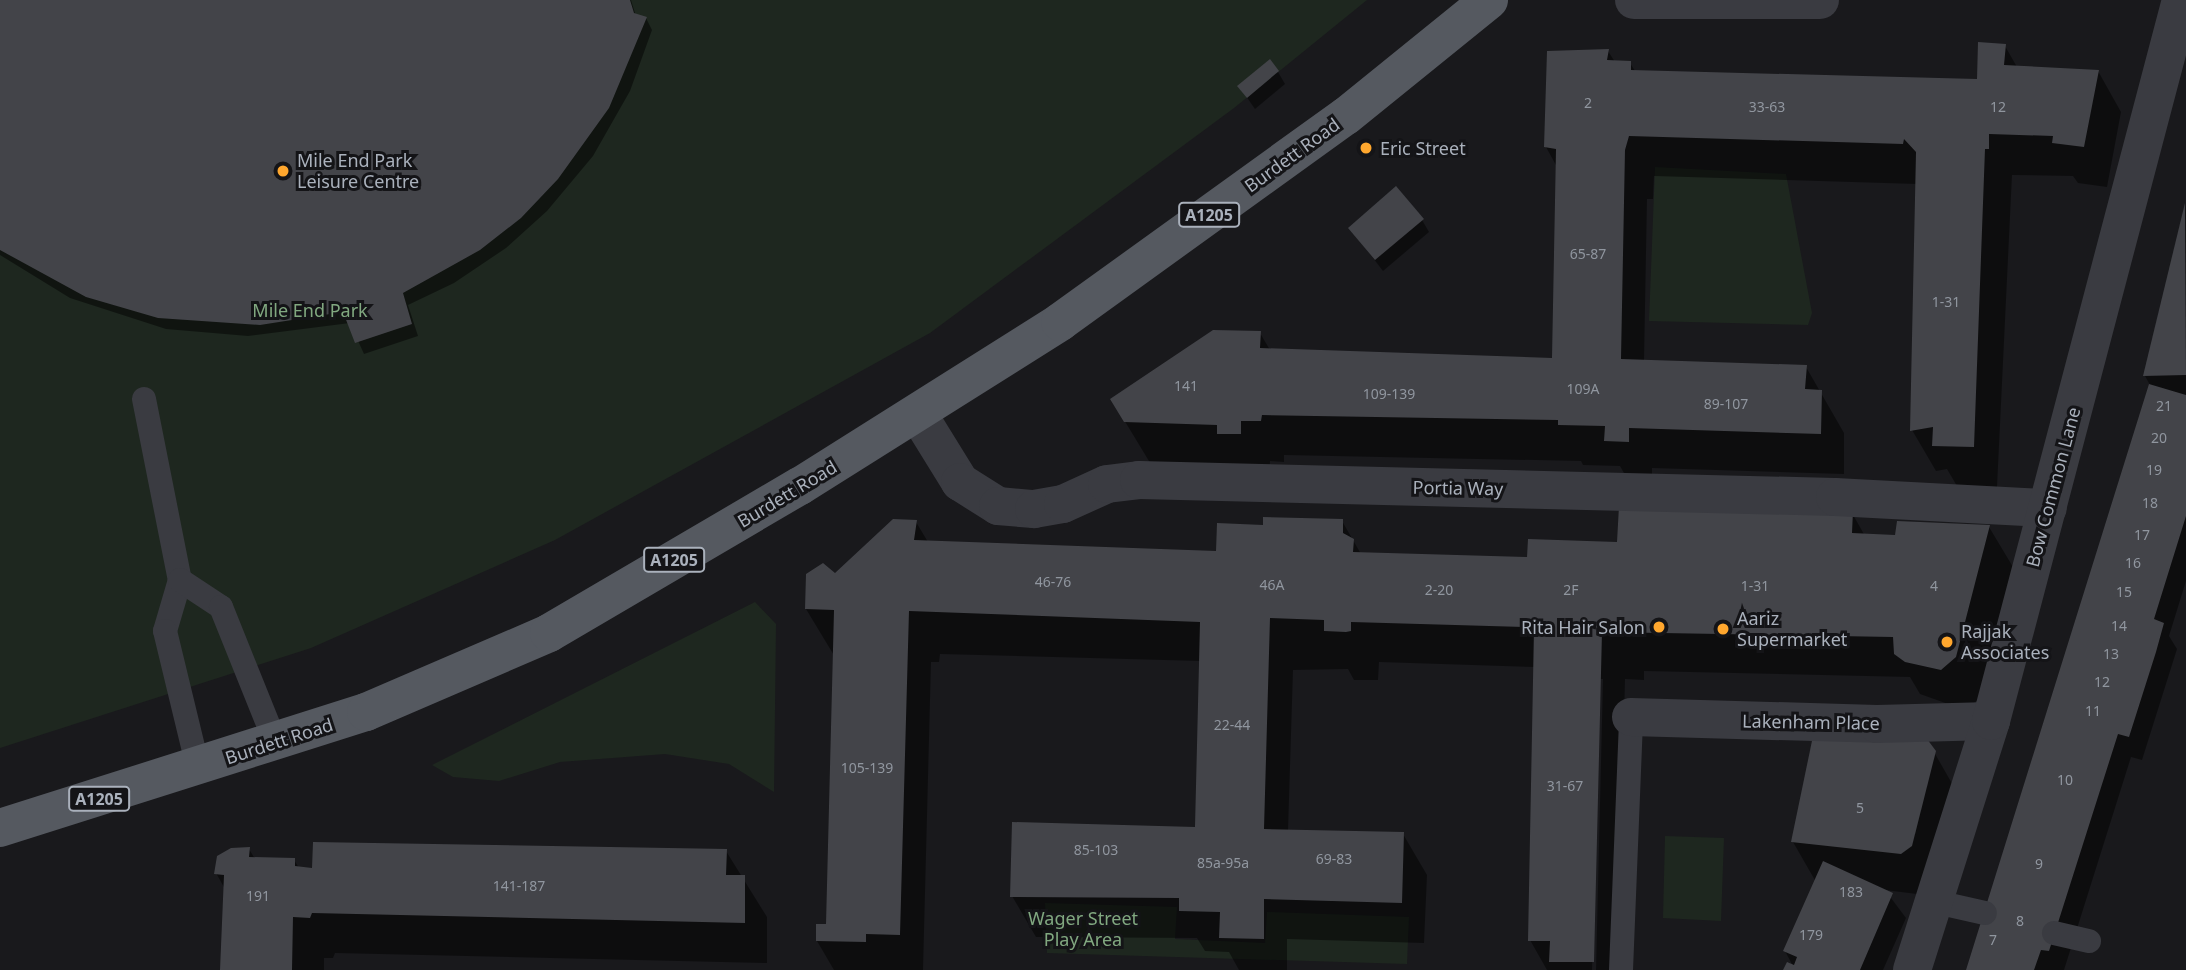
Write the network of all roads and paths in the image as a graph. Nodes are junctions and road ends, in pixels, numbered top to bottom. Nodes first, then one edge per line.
1 (1489, 0) edge
2 (1634, 0) edge
3 (1820, 0) edge
4 (2180, 0) edge
5 (144, 399) dead end
6 (918, 414) junction
7 (2048, 508) junction
8 (180, 580) junction
9 (1631, 717) joint
10 (1991, 721) junction
11 (276, 744) junction
12 (198, 767) junction
13 (0, 828) edge
14 (1936, 902) junction
15 (1985, 913) dead end
16 (2054, 933) dead end
17 (2089, 941) dead end
18 (1621, 970) edge
19 (1912, 970) edge

1 - 6 main road, Burdett Road / A1205
2 - 3 street
4 - 7 street, Bow Common Lane
5 - 8 lane
6 - 7 street, Portia Way
6 - 11 main road, Burdett Road / A1205
7 - 10 street, Bow Common Lane
8 - 11 lane
8 - 12 lane
9 - 10 street, Lakenham Place
9 - 18 lane
10 - 14 street, Bow Common Lane
11 - 12 main road, Burdett Road / A1205
12 - 13 main road, Burdett Road / A1205
14 - 15 lane
14 - 19 street, Bow Common Lane
16 - 17 lane

